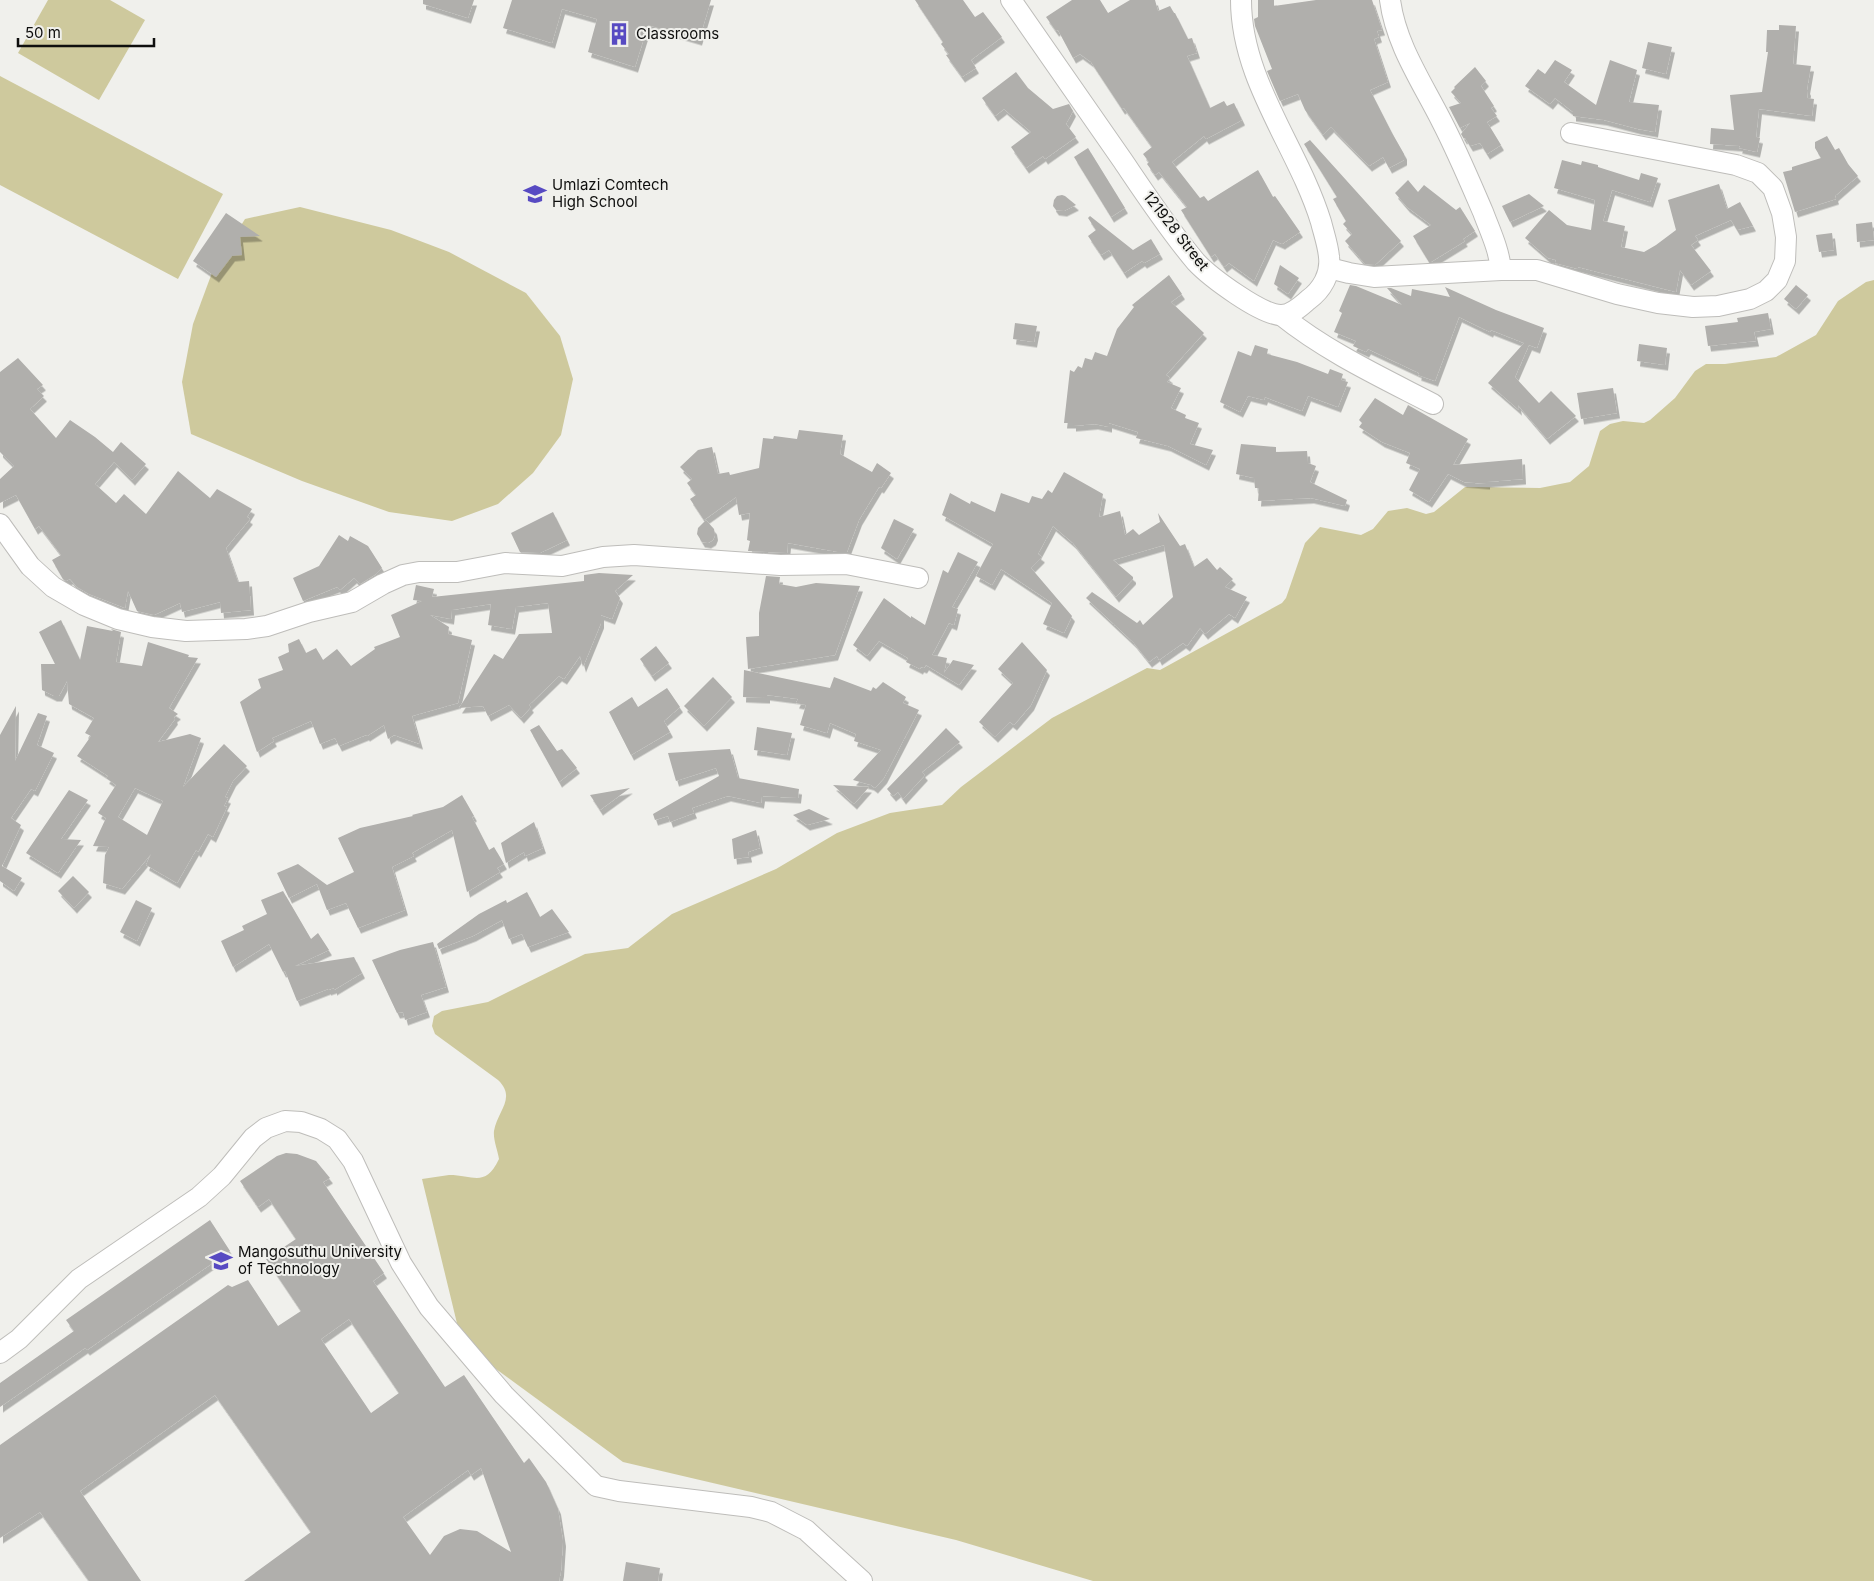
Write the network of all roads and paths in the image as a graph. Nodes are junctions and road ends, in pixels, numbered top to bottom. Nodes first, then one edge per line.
1 (1011, 0) edge
2 (1241, 0) edge
3 (1390, 0) edge
4 (1571, 133) dead end
5 (1329, 268) junction
6 (1501, 270) junction
7 (1281, 315) junction
8 (1433, 404) dead end
9 (0, 524) edge
10 (918, 578) dead end
11 (0, 1353) edge
12 (862, 1581) edge

1 - 7 street, 121928 Street
2 - 5 street
3 - 6 street
4 - 6 street
5 - 6 street
5 - 7 street
7 - 8 street, 121928 Street
9 - 10 street
11 - 12 street

